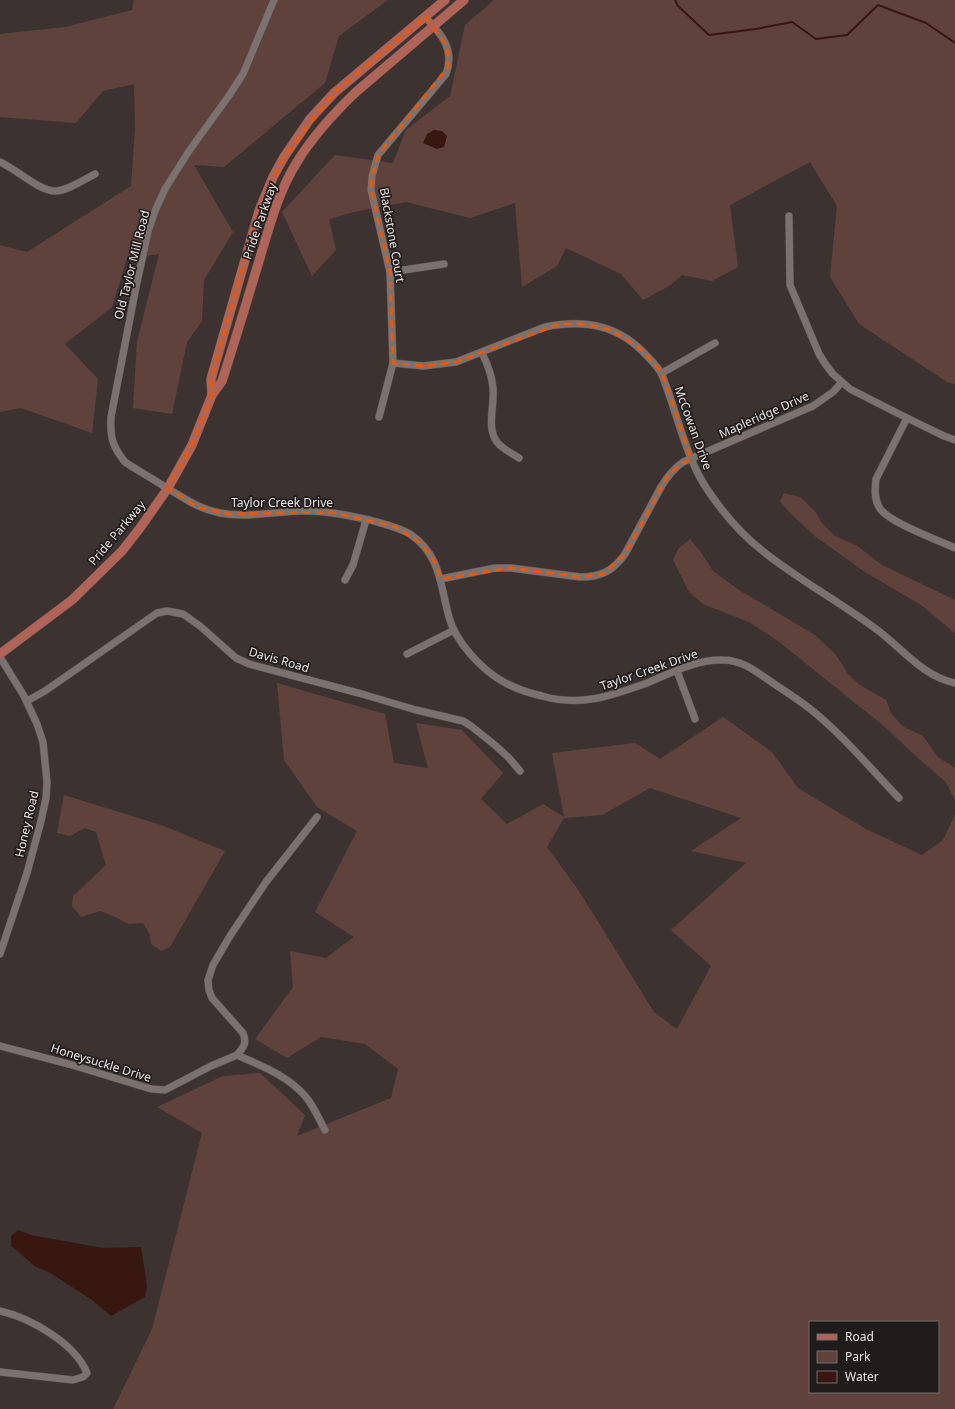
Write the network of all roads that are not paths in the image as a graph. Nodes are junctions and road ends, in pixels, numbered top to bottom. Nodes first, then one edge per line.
1 (274, 0) edge
2 (445, 0) edge
3 (464, 0) edge
4 (425, 17) junction
5 (434, 26) junction
6 (0, 162) edge
7 (95, 174) dead end
8 (789, 216) dead end
9 (444, 264) dead end
10 (390, 272) junction
11 (715, 343) dead end
12 (482, 353) junction
13 (393, 363) junction
14 (662, 373) junction
15 (842, 382) junction
16 (212, 395) junction
17 (379, 416) dead end
18 (907, 418) junction
19 (955, 440) edge
20 (519, 458) dead end
21 (691, 459) junction
22 (168, 488) junction
23 (366, 520) junction
24 (955, 548) edge
25 (441, 579) junction
26 (345, 580) dead end
27 (454, 630) junction
28 (0, 654) edge
29 (407, 654) dead end
30 (0, 657) edge
31 (677, 671) junction
32 (955, 683) edge
33 (27, 701) junction
34 (695, 719) dead end
35 (520, 771) dead end
36 (899, 798) dead end
37 (317, 817) dead end
38 (0, 954) edge
39 (0, 1046) edge
40 (237, 1055) junction
41 (326, 1130) dead end
42 (0, 1311) edge
43 (0, 1372) edge

1 - 22 street, Old Taylor Mill Road
2 - 4 main road, Pride Parkway
3 - 5 main road, Pride Parkway
4 - 5 street, Blackstone Court
4 - 16 main road, Pride Parkway
5 - 10 street, Blackstone Court
5 - 16 main road, Pride Parkway
6 - 7 street
8 - 15 street
9 - 10 street
10 - 13 street, Blackstone Court
11 - 14 street
12 - 13 street, McCowan Drive
12 - 14 street, McCowan Drive
12 - 20 street
13 - 17 street, Blackstone Court
14 - 21 street, McCowan Drive
15 - 18 street
15 - 21 street, Mapleridge Drive
16 - 22 main road, Pride Parkway
18 - 19 street
18 - 24 street
21 - 25 street, Mapleridge Drive
21 - 32 street, McCowan Drive
22 - 23 street, Taylor Creek Drive
22 - 28 main road, Pride Parkway
23 - 25 street, Taylor Creek Drive
23 - 26 street
25 - 27 street, Taylor Creek Drive
27 - 29 street
27 - 31 street, Taylor Creek Drive
30 - 33 street, Honey Road
31 - 34 street
31 - 36 street, Taylor Creek Drive
33 - 35 street, Davis Road
33 - 38 street, Honey Road
37 - 40 street
39 - 40 street, Honeysuckle Drive
40 - 41 street
42 - 43 street

